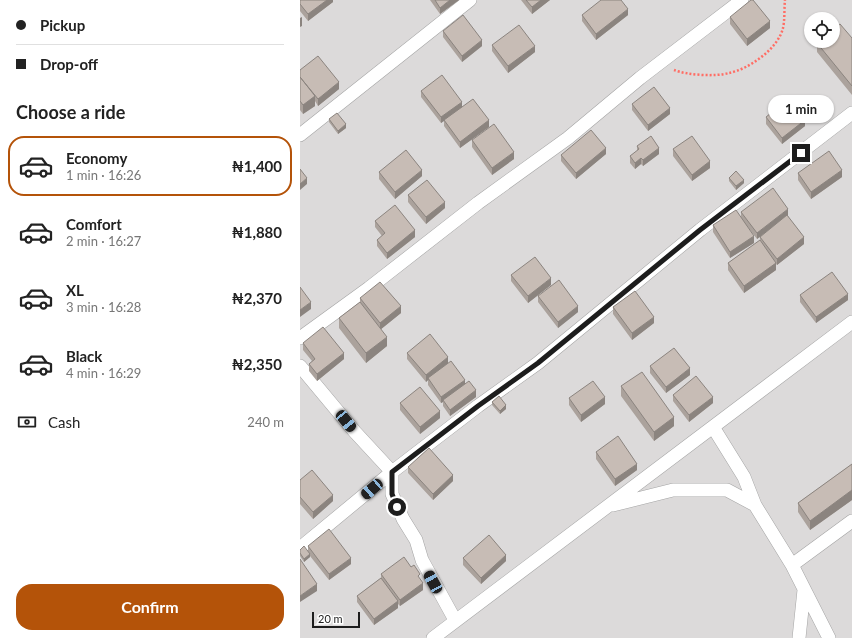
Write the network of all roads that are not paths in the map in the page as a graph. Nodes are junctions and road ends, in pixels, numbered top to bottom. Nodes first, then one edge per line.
1 (470, 0) edge
2 (742, 0) edge
3 (852, 113) edge
4 (300, 135) edge
5 (852, 322) edge
6 (300, 338) edge
7 (300, 366) edge
8 (713, 427) junction
9 (392, 472) junction
10 (755, 505) junction
11 (610, 506) junction
12 (852, 521) edge
13 (300, 548) edge
14 (792, 565) junction
15 (804, 590) junction
16 (455, 620) junction
17 (433, 638) edge
18 (799, 638) edge
19 (829, 638) edge

1 - 4 street
2 - 6 street
3 - 9 street
5 - 8 street
7 - 9 street
8 - 10 street
8 - 11 street
9 - 13 street
9 - 16 street
10 - 11 street
10 - 14 street
11 - 16 street
12 - 14 street
14 - 15 street
15 - 18 street
15 - 19 street
16 - 17 street

